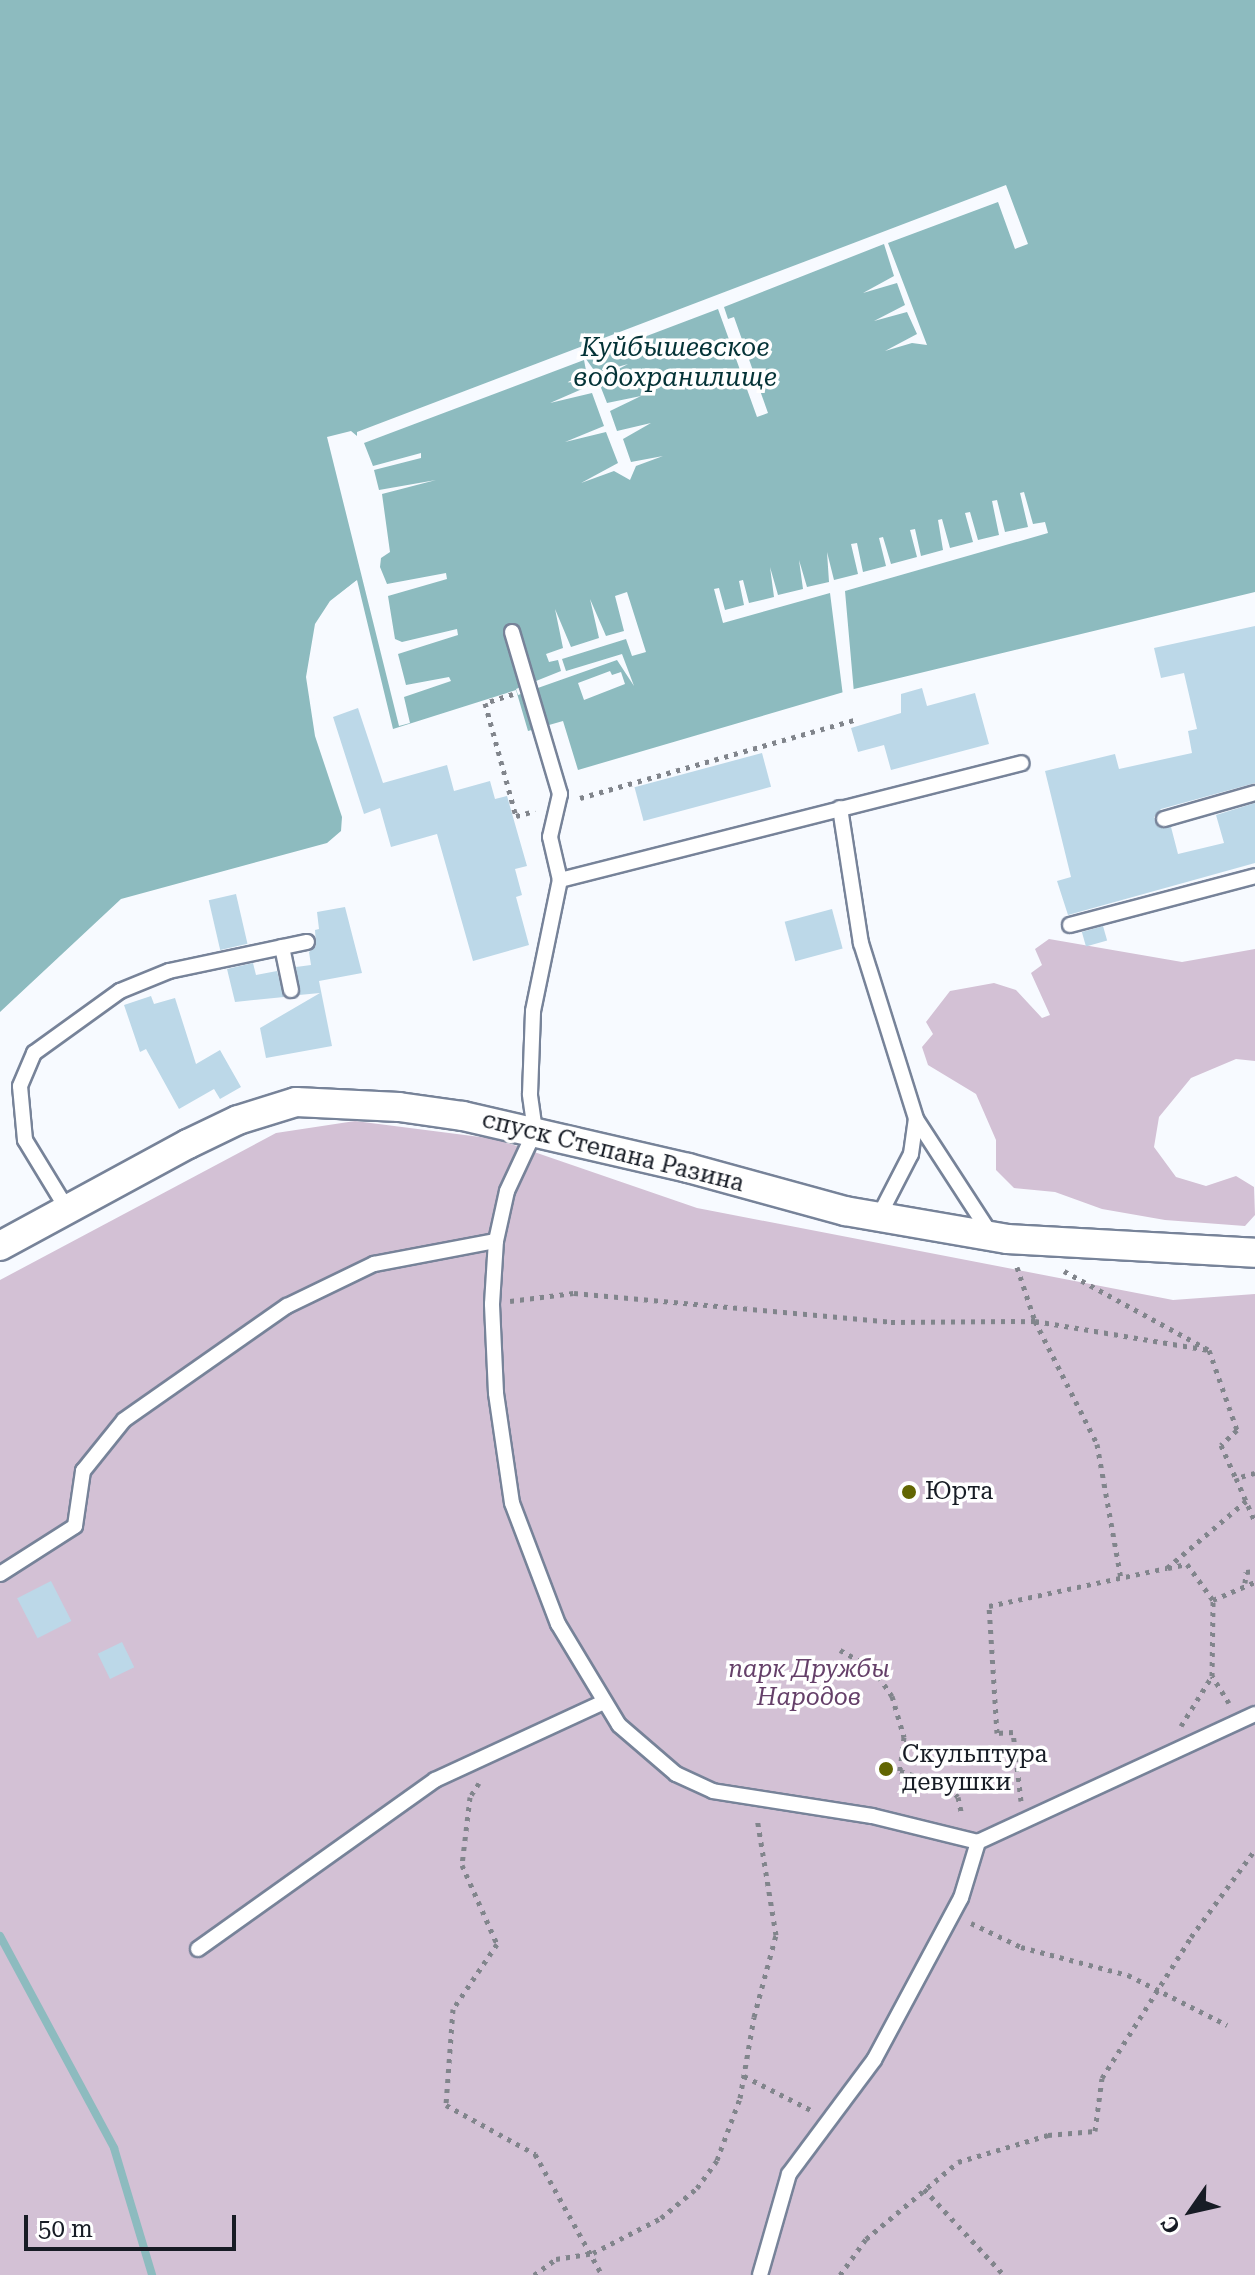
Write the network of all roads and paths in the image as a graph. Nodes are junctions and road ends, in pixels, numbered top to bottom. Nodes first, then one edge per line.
1 (512, 632) dead end
2 (503, 697) dead end
3 (858, 719) dead end
4 (1021, 763) dead end
5 (1255, 793) edge
6 (558, 805) junction
7 (840, 808) junction
8 (1164, 819) dead end
9 (1255, 876) edge
10 (560, 880) junction
11 (1070, 925) dead end
12 (307, 942) dead end
13 (282, 947) junction
14 (291, 990) dead end
15 (916, 1119) junction
16 (535, 1131) junction
17 (67, 1209) junction
18 (879, 1216) junction
19 (1000, 1238) junction
20 (496, 1241) junction
21 (0, 1246) edge
22 (1255, 1253) edge
23 (1061, 1269) dead end
24 (492, 1304) junction
25 (1035, 1321) junction
26 (1209, 1350) junction
27 (1255, 1473) edge
28 (1236, 1478) junction
29 (1246, 1501) junction
30 (1255, 1522) edge
31 (1167, 1568) junction
32 (1255, 1571) edge
33 (0, 1574) edge
34 (1121, 1579) junction
35 (1255, 1582) edge
36 (1245, 1583) junction
37 (1213, 1600) junction
38 (840, 1650) dead end
39 (1212, 1676) junction
40 (602, 1703) junction
41 (1249, 1718) edge
42 (501, 1749) junction
43 (1181, 1751) junction
44 (754, 1799) junction
45 (1025, 1817) junction
46 (962, 1819) dead end
47 (978, 1842) junction
48 (1255, 1850) edge
49 (954, 1911) junction
50 (198, 1949) dead end
51 (1160, 1988) junction
52 (1227, 2025) dead end
53 (744, 2076) junction
54 (829, 2122) junction
55 (924, 2189) junction
56 (593, 2253) junction
57 (534, 2275) edge
58 (602, 2275) edge
59 (760, 2275) edge
60 (840, 2275) edge
61 (1004, 2275) edge

1 - 6 lane
2 - 6 path
3 - 6 path
4 - 7 lane
5 - 8 lane
6 - 10 lane
7 - 10 lane
7 - 15 lane
9 - 11 lane
10 - 16 lane
12 - 13 lane
13 - 14 lane
13 - 17 lane
15 - 18 lane
15 - 19 lane
16 - 17 street, спуск Степана Разина
16 - 18 street, спуск Степана Разина
16 - 20 lane
17 - 21 street, спуск Степана Разина
18 - 19 street, спуск Степана Разина
19 - 22 street, спуск Степана Разина
19 - 25 path
20 - 24 lane
20 - 33 lane
23 - 26 path
24 - 25 path
24 - 40 lane
25 - 26 path
25 - 34 path
26 - 28 path
27 - 28 path
28 - 29 path
29 - 30 path
29 - 31 path
31 - 34 path
31 - 37 path
32 - 36 path
34 - 45 path
35 - 36 path
36 - 37 path
37 - 39 path
38 - 46 path
39 - 41 path
39 - 43 path
40 - 42 lane
40 - 44 lane
41 - 43 lane
42 - 50 lane
42 - 56 path
43 - 45 lane
44 - 47 lane
44 - 53 path
45 - 47 lane
47 - 49 lane
48 - 51 path
49 - 51 path
49 - 54 lane
51 - 52 path
51 - 55 path
53 - 54 path
53 - 56 path
54 - 59 lane
55 - 60 path
55 - 61 path
56 - 57 path
56 - 58 path

